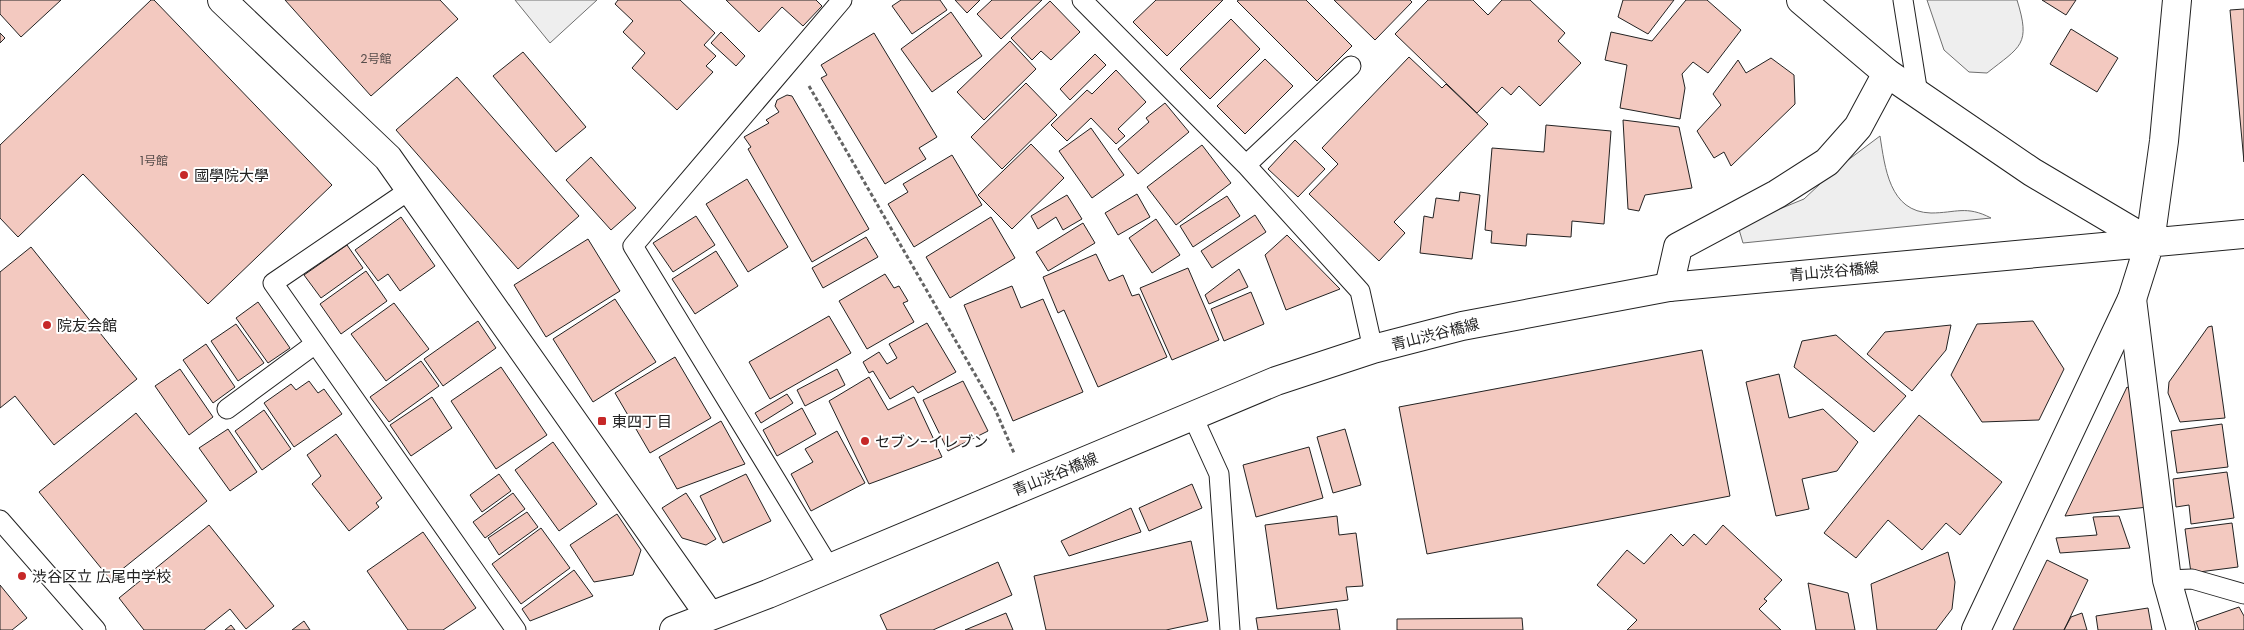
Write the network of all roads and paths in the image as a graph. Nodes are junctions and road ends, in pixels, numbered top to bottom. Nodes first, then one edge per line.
1 (222, 0) edge
2 (842, 0) edge
3 (1801, 0) edge
4 (1903, 0) edge
5 (2177, 0) edge
6 (1086, 2) edge
7 (794, 60) junction
8 (1351, 66) dead end
9 (1887, 73) junction
10 (1918, 94) junction
11 (1246, 165) junction
12 (411, 189) junction
13 (2244, 234) edge
14 (2150, 242) junction
15 (1669, 287) junction
16 (2132, 299) junction
17 (315, 344) junction
18 (1373, 350) junction
19 (227, 409) dead end
20 (1193, 417) junction
21 (1028, 485) junction
22 (0, 520) edge
23 (829, 567) junction
24 (2167, 580) junction
25 (2244, 594) edge
26 (715, 623) edge
27 (96, 630) edge
28 (516, 630) edge
29 (674, 630) edge
30 (1230, 630) edge
31 (1976, 630) edge
32 (2181, 630) edge

1 - 12 street
2 - 7 lane
3 - 9 street
4 - 10 lane
5 - 14 street
6 - 11 lane
7 - 21 path
7 - 23 lane
8 - 11 lane
9 - 10 street
9 - 15 street
10 - 14 street
11 - 18 lane
12 - 17 lane
12 - 26 street
13 - 14 street, 青山渋谷橋線
14 - 15 street, 青山渋谷橋線
14 - 16 street
15 - 18 street, 青山渋谷橋線
16 - 24 street
16 - 31 street
17 - 19 lane
17 - 28 lane
18 - 20 street, 青山渋谷橋線
20 - 21 street, 青山渋谷橋線
20 - 30 lane
21 - 23 street, 青山渋谷橋線
22 - 27 lane
23 - 26 street, 青山渋谷橋線
24 - 25 lane
24 - 32 street
26 - 29 street, 青山渋谷橋線

